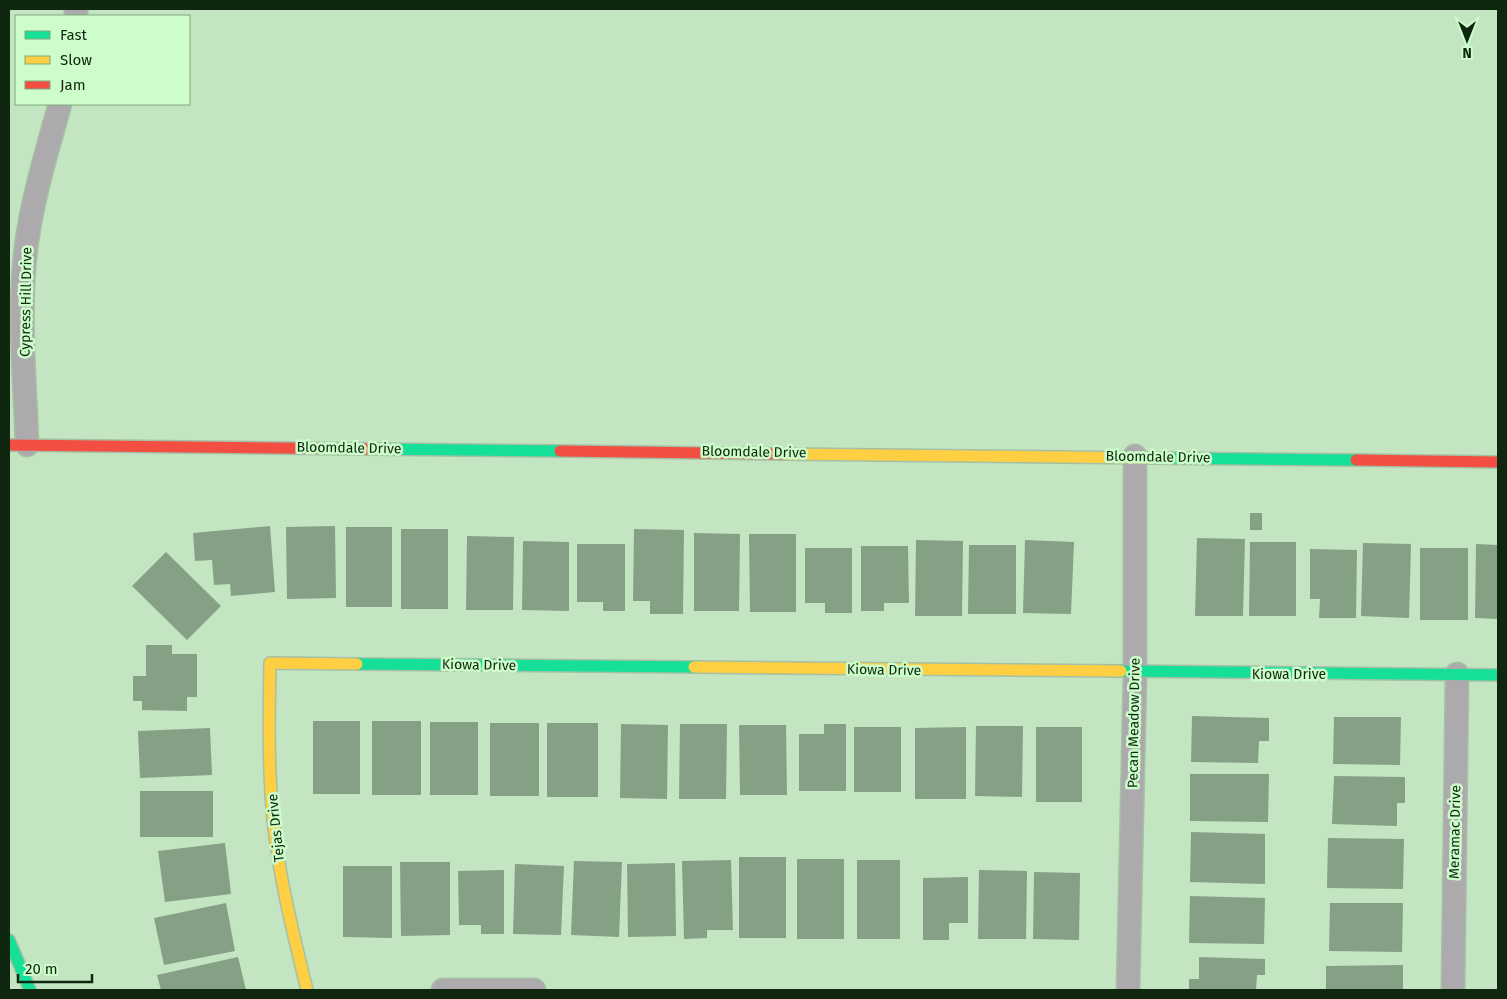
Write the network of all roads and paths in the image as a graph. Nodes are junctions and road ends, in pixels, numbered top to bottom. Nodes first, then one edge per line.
1 (60, 105) edge
2 (18, 445) edge
3 (1135, 456) junction
4 (1498, 462) edge
5 (270, 663) joint
6 (1135, 673) junction
7 (1457, 674) junction
8 (1498, 675) edge
9 (9, 940) edge
10 (30, 990) edge
11 (307, 990) edge
12 (443, 990) edge
13 (534, 990) edge
14 (1128, 990) edge
15 (1453, 990) edge

1 - 2 street, Cypress Hill Drive
2 - 3 street, Bloomdale Drive
3 - 4 street, Bloomdale Drive
3 - 6 street, Pecan Meadow Drive
5 - 6 street, Kiowa Drive
5 - 11 street, Tejas Drive
6 - 7 street, Kiowa Drive
6 - 14 street, Pecan Meadow Drive
7 - 8 street, Kiowa Drive
7 - 15 street, Meramac Drive
9 - 10 street
12 - 13 street

